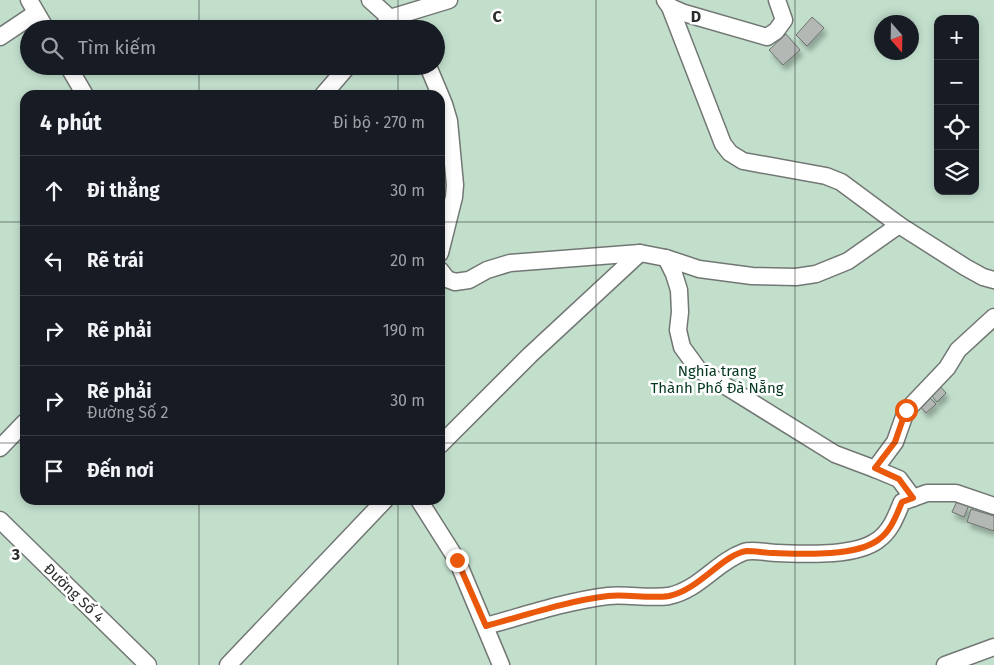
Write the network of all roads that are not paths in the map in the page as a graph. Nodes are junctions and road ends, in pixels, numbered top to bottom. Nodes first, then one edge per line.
1 (370, 0) edge
2 (449, 0) edge
3 (777, 0) edge
4 (668, 3) edge
5 (33, 6) edge
6 (41, 20) edge
7 (383, 20) edge
8 (396, 20) edge
9 (0, 37) edge
10 (74, 75) edge
11 (340, 75) edge
12 (432, 75) edge
13 (83, 90) edge
14 (326, 90) edge
15 (438, 90) edge
16 (445, 107) edge
17 (899, 225) junction
18 (445, 233) edge
19 (640, 253) junction
20 (666, 258) junction
21 (445, 276) edge
22 (994, 280) edge
23 (994, 317) edge
24 (20, 427) edge
25 (445, 440) edge
26 (0, 448) edge
27 (875, 468) junction
28 (913, 498) junction
29 (380, 505) edge
30 (422, 505) edge
31 (994, 506) edge
32 (0, 520) edge
33 (486, 626) junction
34 (994, 647) edge
35 (148, 665) edge
36 (228, 665) edge
37 (502, 665) edge
38 (945, 665) edge

1 - 7 street
2 - 8 street
3 - 4 street
4 - 17 street
5 - 6 street
5 - 9 street
10 - 13 street
11 - 14 street
12 - 15 street
16 - 18 street
17 - 20 street
17 - 22 street
19 - 20 street
19 - 21 street
19 - 25 street
20 - 27 street
23 - 27 street
24 - 26 street
27 - 28 street
28 - 31 street
28 - 33 street
29 - 36 street
30 - 33 street
32 - 35 street, Đường Số 4
33 - 37 street
34 - 38 street

